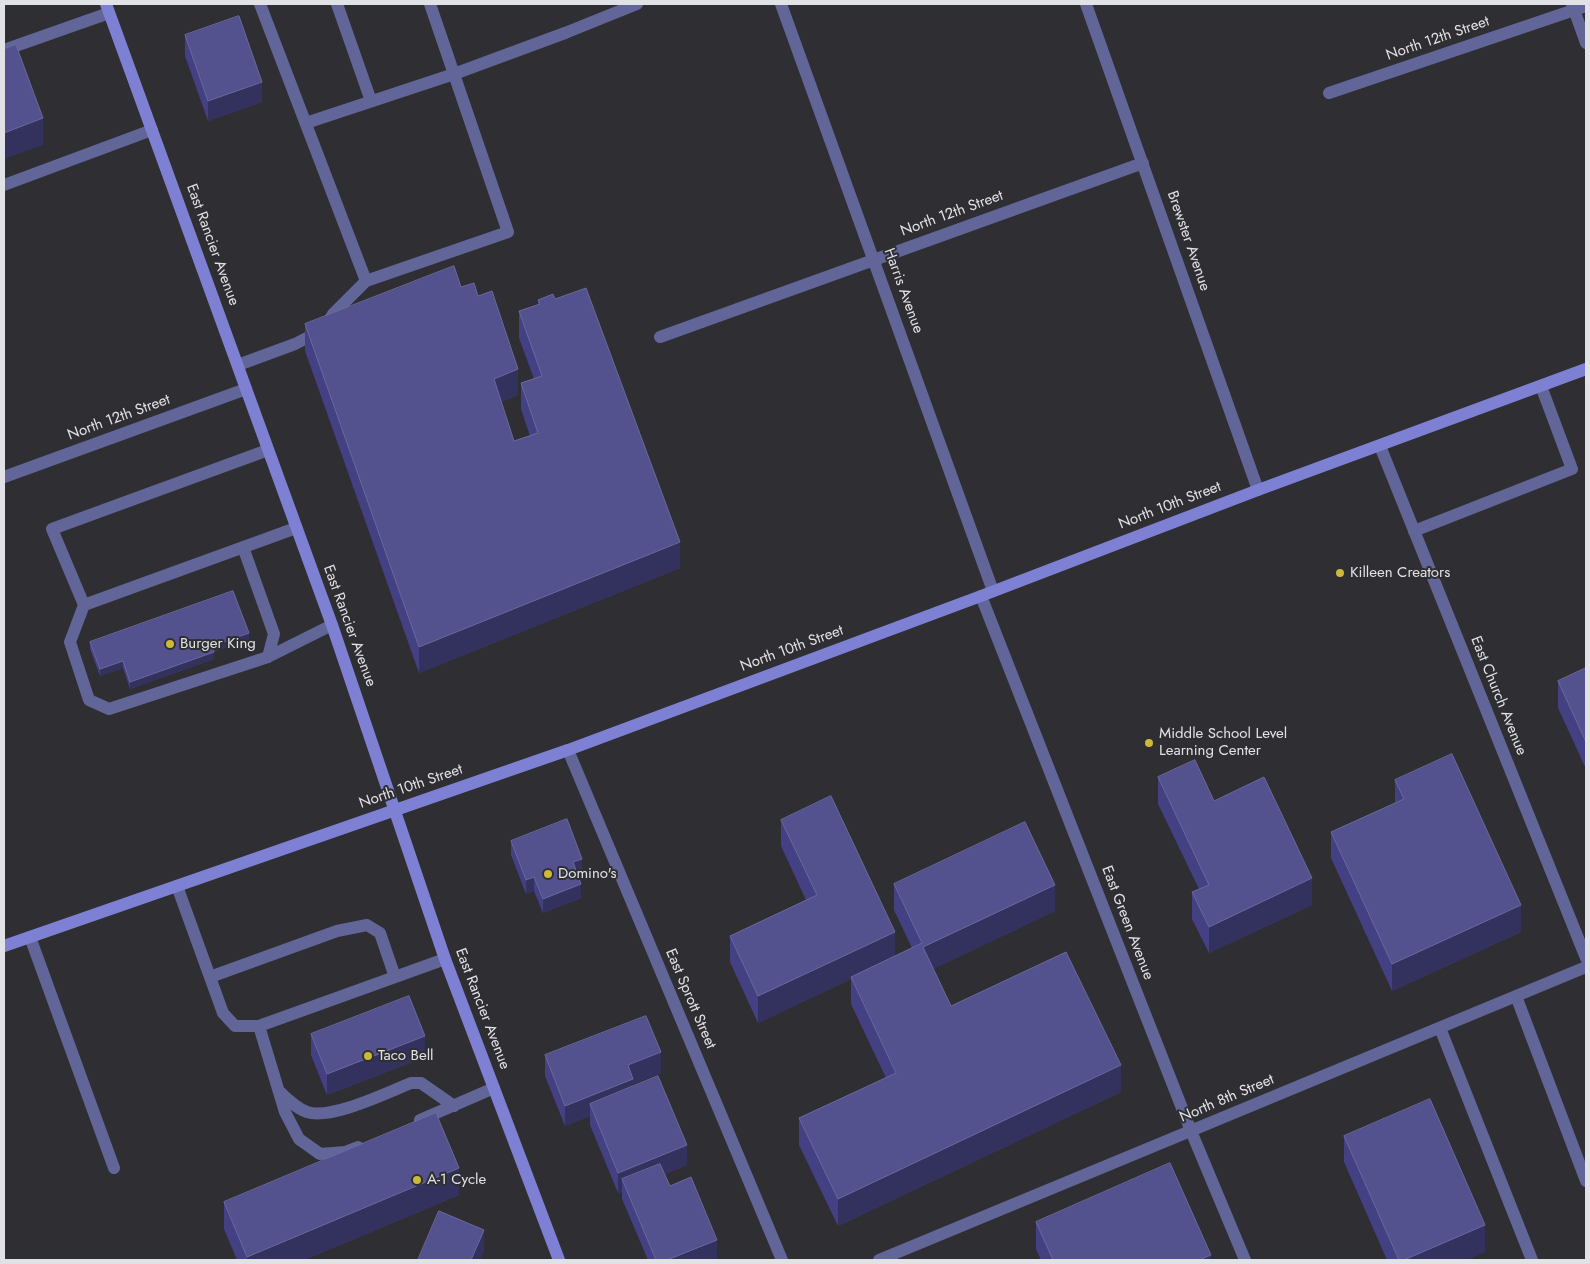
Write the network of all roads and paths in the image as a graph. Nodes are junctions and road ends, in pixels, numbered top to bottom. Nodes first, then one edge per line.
1 (260, 4) edge
2 (337, 4) edge
3 (430, 4) edge
4 (637, 4) edge
5 (781, 4) edge
6 (1086, 4) edge
7 (1578, 7) edge
8 (108, 8) edge
9 (1586, 43) edge
10 (4, 50) edge
11 (454, 74) junction
12 (1329, 93) dead end
13 (370, 101) junction
14 (306, 123) junction
15 (152, 130) junction
16 (1143, 163) junction
17 (4, 185) edge
18 (874, 259) junction
19 (366, 281) junction
20 (660, 336) dead end
21 (238, 365) junction
22 (1586, 369) edge
23 (1541, 386) junction
24 (246, 389) junction
25 (1380, 446) junction
26 (268, 450) junction
27 (4, 477) edge
28 (1258, 490) junction
29 (296, 528) junction
30 (1414, 531) junction
31 (243, 547) junction
32 (987, 593) junction
33 (84, 605) junction
34 (332, 625) junction
35 (268, 657) junction
36 (568, 750) junction
37 (396, 810) junction
38 (177, 886) junction
39 (30, 937) junction
40 (4, 946) edge
41 (1586, 958) edge
42 (445, 959) junction
43 (1586, 967) edge
44 (210, 977) junction
45 (395, 977) junction
46 (1516, 996) junction
47 (258, 1026) junction
48 (1440, 1028) junction
49 (494, 1088) junction
50 (279, 1091) junction
51 (454, 1106) junction
52 (409, 1125) edge
53 (1192, 1131) junction
54 (372, 1140) edge
55 (114, 1168) dead end
56 (1586, 1181) edge
57 (559, 1260) edge
58 (782, 1260) edge
59 (879, 1260) edge
60 (1245, 1260) edge
61 (1532, 1260) edge

1 - 14 street
2 - 13 street
3 - 11 street
4 - 11 street
5 - 18 street, Harris Avenue
6 - 16 street, Brewster Avenue
7 - 9 street
7 - 12 street, North 12th Street
8 - 10 street
8 - 15 street, East Rancier Avenue
11 - 13 street
11 - 19 street
13 - 14 street
14 - 19 street
15 - 17 street
15 - 21 street, East Rancier Avenue
16 - 18 street, North 12th Street
16 - 28 street, Brewster Avenue
18 - 20 street, North 12th Street
18 - 32 street, Harris Avenue
19 - 21 street
21 - 24 street, East Rancier Avenue
22 - 23 street, North 10th Street
23 - 25 street, North 10th Street
23 - 30 street
24 - 26 street, East Rancier Avenue
24 - 27 street, North 12th Street
25 - 28 street, North 10th Street
25 - 30 street, East Church Avenue
26 - 29 street, East Rancier Avenue
26 - 33 street
28 - 32 street, North 10th Street
29 - 31 street
29 - 34 street, East Rancier Avenue
30 - 41 street, East Church Avenue
31 - 33 street
31 - 35 street
32 - 36 street, North 10th Street
32 - 53 street, East Green Avenue
33 - 35 street
34 - 35 street
34 - 37 street, East Rancier Avenue
36 - 37 street, North 10th Street
36 - 58 street, East Sprott Street
37 - 38 street, North 10th Street
37 - 42 street, East Rancier Avenue
38 - 39 street, North 10th Street
38 - 44 street
39 - 40 street, North 10th Street
39 - 55 street
42 - 45 street
42 - 49 street, East Rancier Avenue
43 - 46 street, North 8th Street
44 - 45 street
44 - 47 street
45 - 47 street
46 - 48 street, North 8th Street
46 - 56 street
47 - 50 street
48 - 53 street, North 8th Street
48 - 61 street
49 - 51 street
49 - 57 street, East Rancier Avenue
50 - 51 street
50 - 54 street
51 - 52 street
53 - 59 street, North 8th Street
53 - 60 street, East Green Avenue

